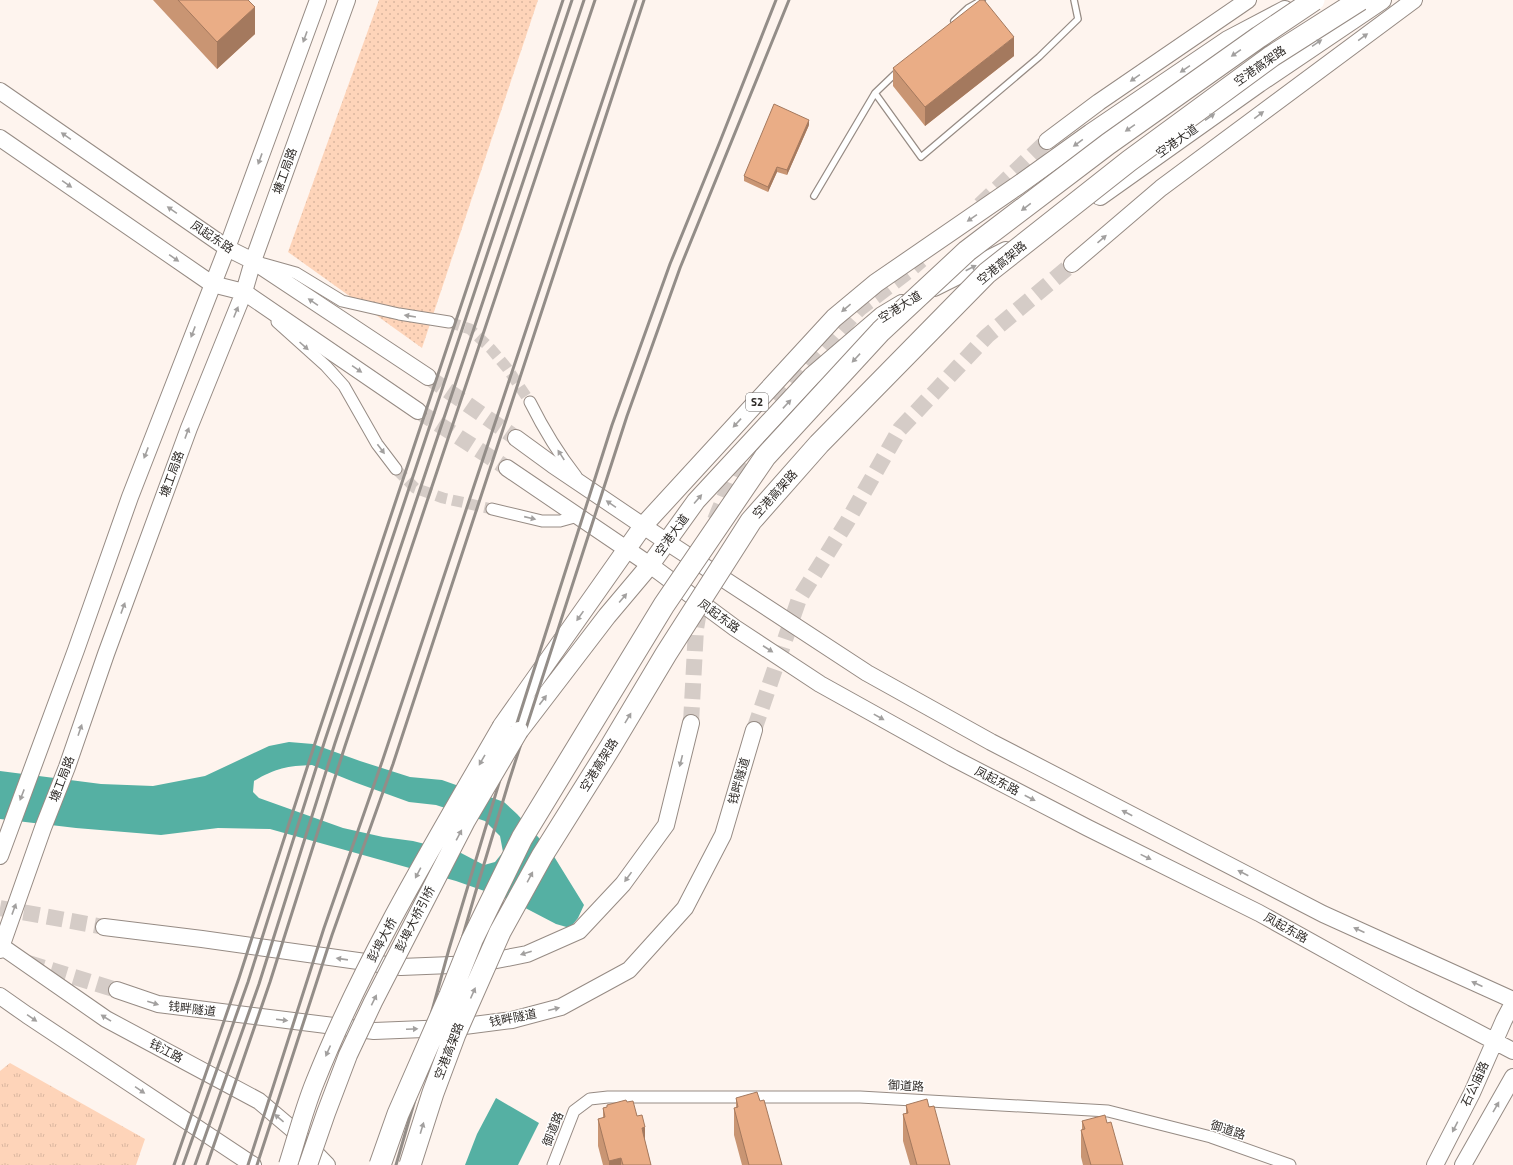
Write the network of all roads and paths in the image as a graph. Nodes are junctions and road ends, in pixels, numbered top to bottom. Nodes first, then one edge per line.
1 (318, 0) edge
2 (347, 0) edge
3 (982, 0) edge
4 (1074, 0) edge
5 (1248, 0) edge
6 (1303, 0) edge
7 (1314, 0) edge
8 (1360, 0) edge
9 (1382, 0) edge
10 (1414, 0) edge
11 (950, 24) edge
12 (904, 67) edge
13 (0, 91) edge
14 (875, 93) junction
15 (0, 138) edge
16 (1047, 142) tunnel mouth
17 (814, 196) dead end
18 (227, 248) junction
19 (253, 261) junction
20 (1072, 264) tunnel mouth
21 (212, 284) junction
22 (244, 292) junction
23 (449, 322) tunnel mouth
24 (428, 377) tunnel mouth
25 (530, 402) tunnel mouth
26 (418, 411) tunnel mouth
27 (516, 438) tunnel mouth
28 (507, 468) tunnel mouth
29 (396, 469) tunnel mouth
30 (584, 486) junction
31 (492, 509) tunnel mouth
32 (578, 516) junction
33 (643, 526) junction
34 (667, 542) junction
35 (626, 550) junction
36 (650, 565) junction
37 (691, 723) tunnel mouth
38 (502, 726) joint
39 (754, 730) tunnel mouth
40 (519, 731) joint
41 (0, 856) edge
42 (104, 927) tunnel mouth
43 (0, 946) edge
44 (116, 990) tunnel mouth
45 (0, 996) edge
46 (1513, 1002) edge
47 (1495, 1040) junction
48 (1513, 1051) edge
49 (1513, 1077) edge
50 (253, 1165) edge
51 (288, 1165) edge
52 (308, 1165) edge
53 (326, 1165) edge
54 (380, 1165) edge
55 (410, 1165) edge
56 (552, 1165) edge
57 (1290, 1165) edge
58 (1435, 1165) edge
59 (1462, 1165) edge

1 -> 18 main road
2 - 19 main road, 塘工局路
3 - 11 lane
4 - 14 lane
5 -> 16 main road
6 -> 33 main road, 空港大道 / S2
7 -> 54 highway, 空港高架路, bridge
55 -> 8 highway, 空港高架路, bridge
34 -> 9 main road, 空港大道
20 -> 10 main road
12 - 14 lane
18 -> 13 main road, 凤起东路
14 - 17 lane
15 -> 21 main road
18 - 19 main road, 凤起东路
18 - 21 main road
19 - 22 main road, 塘工局路
23 -> 19 street
24 -> 19 main road, 凤起东路
21 - 22 main road
21 -> 41 main road
22 -> 26 main road
22 -> 29 street
43 -> 22 main road, 塘工局路
30 -> 25 street
27 - 30 main road
28 - 32 main road, 凤起东路
33 -> 30 main road
31 -> 32 street
32 - 35 main road, 凤起东路
33 - 34 main road
33 - 35 main road, 空港大道
34 - 36 main road, 空港大道
46 -> 34 main road
35 - 36 main road, 凤起东路
35 -> 38 main road, 空港大道
40 -> 36 main road, 空港大道
36 -> 47 main road, 凤起东路
37 -> 42 main road
38 -> 51 main road, 彭埠大桥, bridge
44 -> 39 main road, 钱畔隧道
52 -> 40 main road, 彭埠大桥引桥, bridge
53 -> 43 main road, 钱江路
45 -> 50 main road
46 - 47 main road, 石公庙路
47 - 48 main road, 凤起东路
47 -> 58 main road, 石公庙路
59 -> 49 main road
56 - 57 street, 御道路

